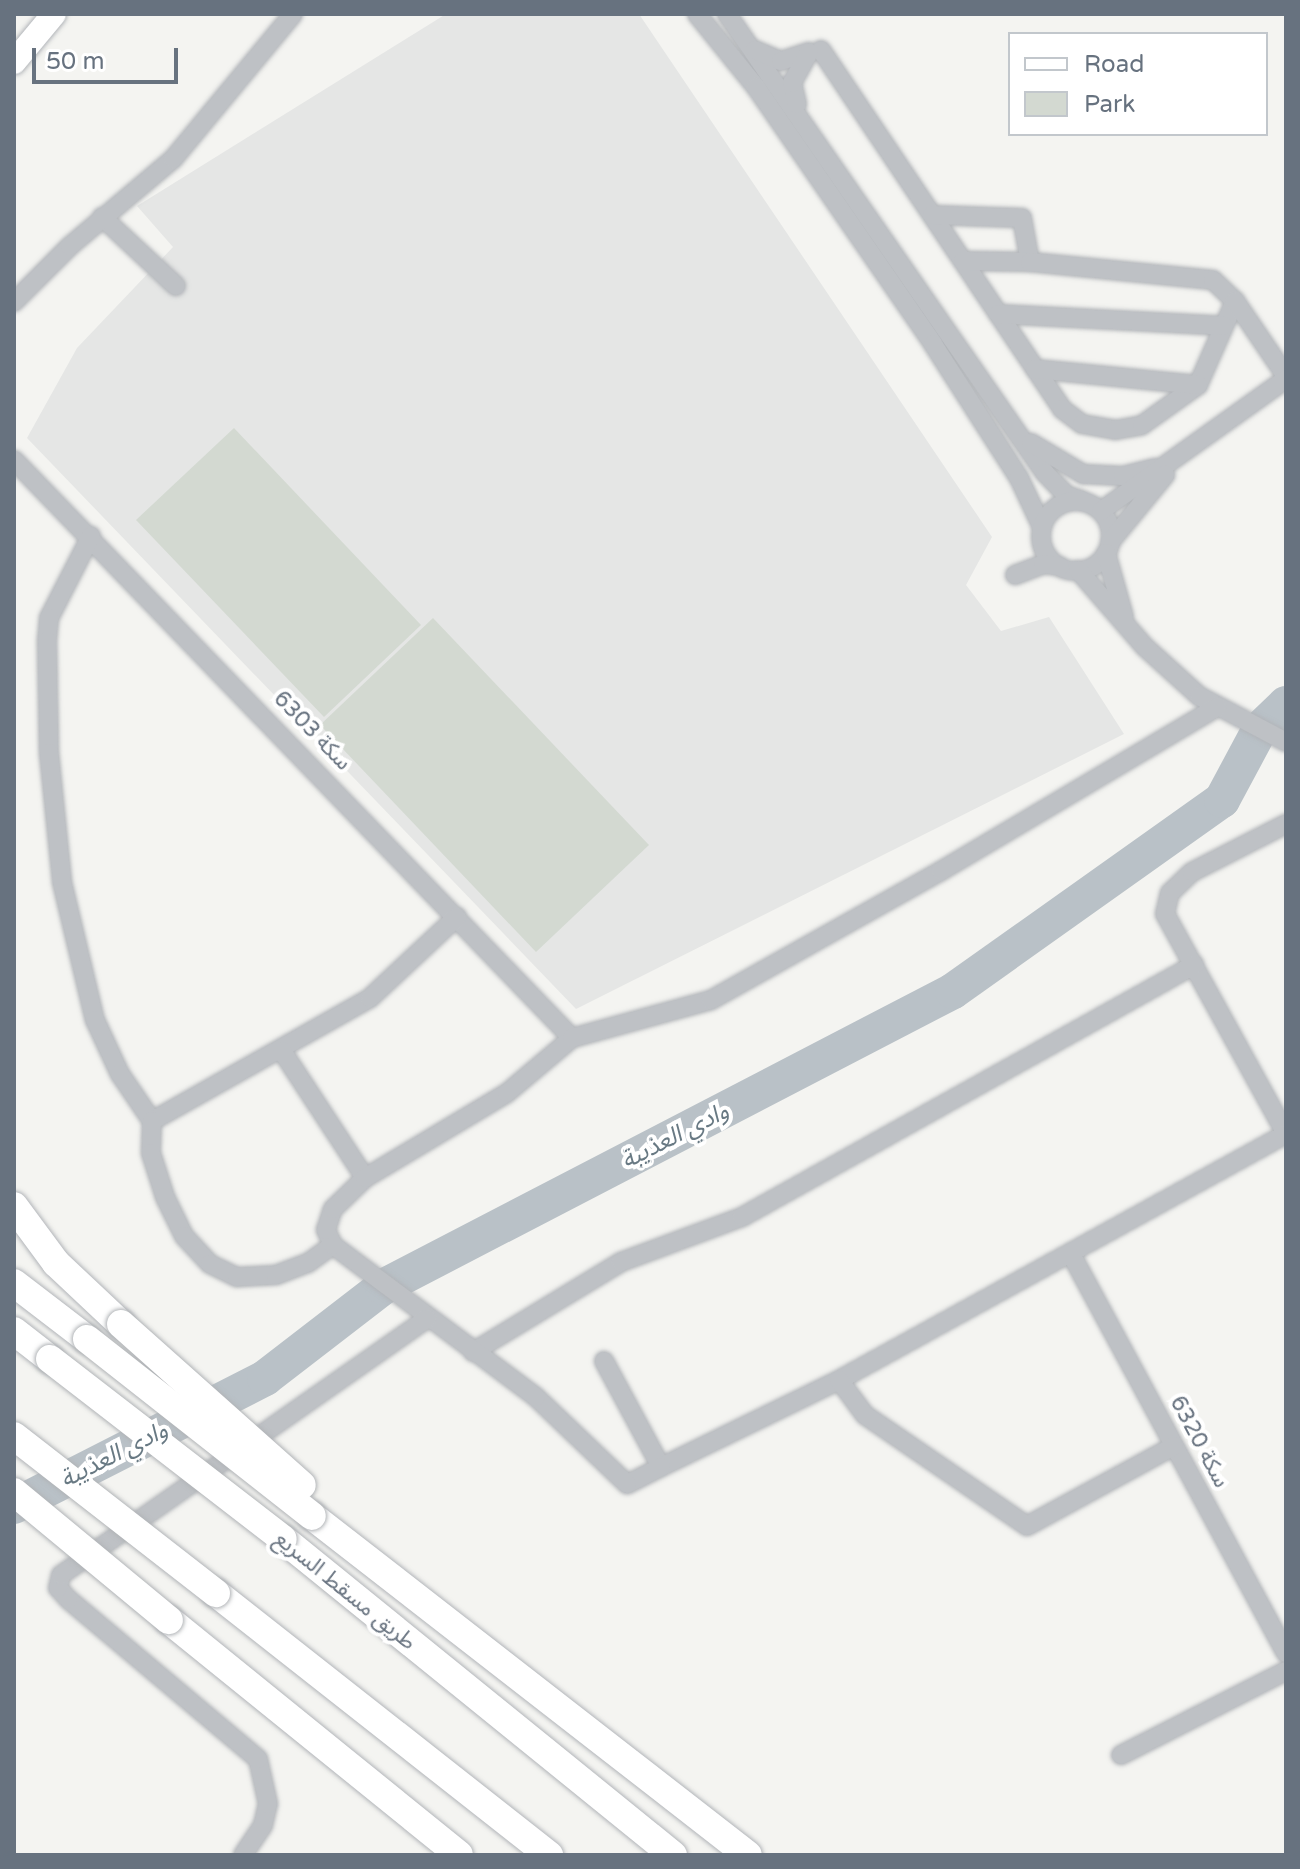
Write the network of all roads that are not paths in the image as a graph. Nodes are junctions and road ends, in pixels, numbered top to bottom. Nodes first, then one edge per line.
1 (54, 14) edge
2 (293, 14) edge
3 (697, 14) edge
4 (727, 14) edge
5 (751, 47) junction
6 (821, 50) dead end
7 (14, 62) edge
8 (803, 119) junction
9 (932, 215) junction
10 (102, 217) junction
11 (963, 261) junction
12 (1030, 262) junction
13 (176, 286) dead end
14 (1235, 301) junction
15 (14, 302) edge
16 (998, 314) junction
17 (1224, 326) junction
18 (1035, 369) junction
19 (1286, 377) edge
20 (1198, 385) junction
21 (1016, 432) junction
22 (1179, 457) junction
23 (14, 460) edge
24 (1083, 501) junction
25 (1101, 511) junction
26 (1042, 532) junction
27 (91, 536) junction
28 (1108, 548) junction
29 (1069, 568) junction
30 (1124, 617) junction
31 (1217, 707) junction
32 (1286, 742) edge
33 (1286, 824) edge
34 (457, 917) junction
35 (1194, 965) junction
36 (572, 1038) junction
37 (282, 1051) junction
38 (152, 1121) junction
39 (1285, 1133) edge
40 (365, 1178) junction
41 (14, 1206) edge
42 (333, 1245) junction
43 (1071, 1254) junction
44 (14, 1283) edge
45 (427, 1319) junction
46 (14, 1331) edge
47 (473, 1352) junction
48 (604, 1361) dead end
49 (839, 1380) junction
50 (14, 1436) edge
51 (1174, 1446) junction
52 (661, 1467) junction
53 (14, 1492) edge
54 (14, 1508) edge
55 (318, 1510) junction
56 (74, 1542) junction
57 (1286, 1653) edge
58 (1286, 1671) edge
59 (1121, 1755) dead end
60 (243, 1855) edge
61 (459, 1855) edge
62 (549, 1855) edge
63 (673, 1855) edge
64 (748, 1855) edge

1 - 7 main road
2 - 10 street
3 - 26 street
4 - 5 street
5 - 8 street
5 - 8 street
6 - 9 street
8 - 21 street
9 - 11 street
9 - 12 street
10 - 13 street
10 - 15 street
11 - 12 street
11 - 16 street
12 - 14 street
14 - 17 street
14 - 19 street
16 - 17 street
16 - 18 street
17 - 20 street
18 - 20 street
18 - 20 street
19 - 22 street
21 - 22 street
21 - 24 street
22 - 25 street
22 - 28 street
23 - 27 street, سكة 6303
24 - 25 street
24 - 26 street
25 - 28 street
26 - 29 street
26 - 29 street
27 - 34 street, سكة 6303
27 - 38 street
28 - 29 street
28 - 30 street
29 - 30 street
30 - 31 street
31 - 32 street
31 - 36 street
33 - 35 street
34 - 36 street, سكة 6303
34 - 37 street
35 - 39 street
35 - 47 street
36 - 40 street
37 - 38 street
37 - 40 street
38 - 42 street
39 - 43 street
40 - 42 street
41 - 55 highway, bridge
42 - 45 street
43 - 49 street
43 - 51 street, سكة 6320
44 - 55 highway, bridge
45 - 47 street
45 - 60 street
46 - 63 highway, طريق مسقط السريع, bridge
47 - 52 street
48 - 52 street
49 - 51 street
49 - 52 street
50 - 62 highway, bridge
51 - 57 street, سكة 6320
53 - 56 highway, bridge
54 - 56 highway, bridge
55 - 64 highway
56 - 61 highway, bridge
58 - 59 street

